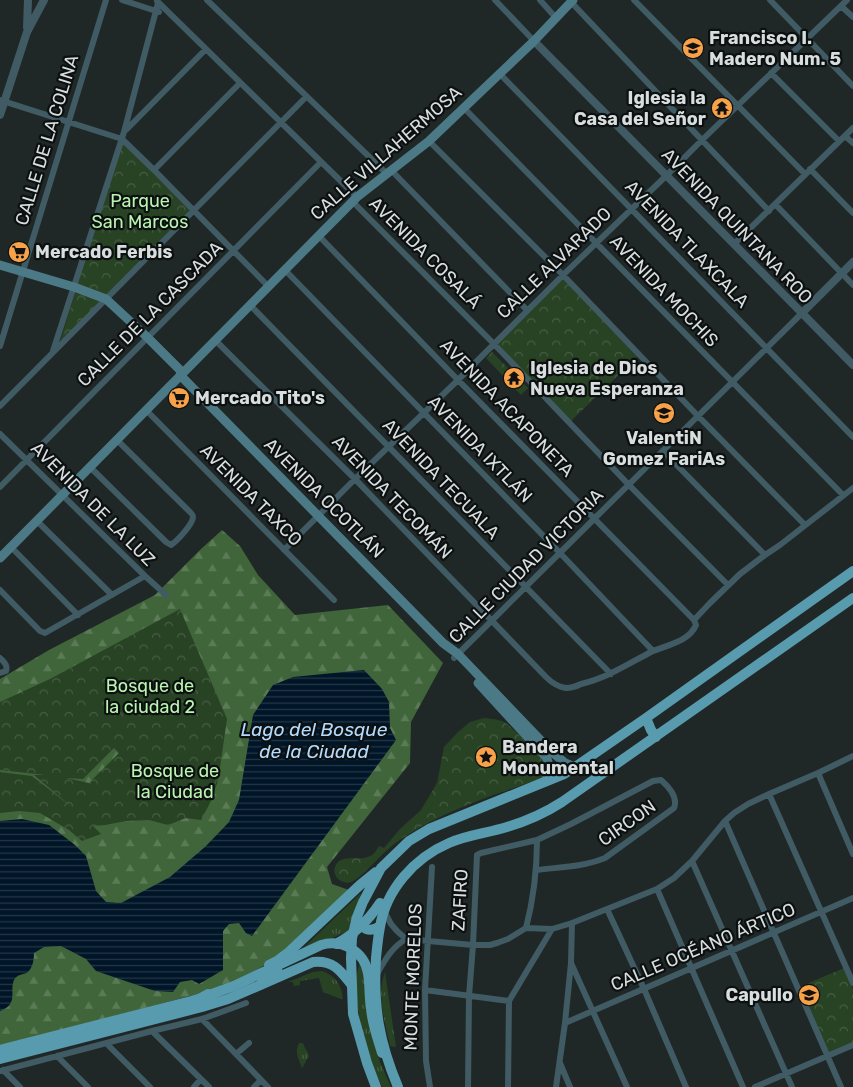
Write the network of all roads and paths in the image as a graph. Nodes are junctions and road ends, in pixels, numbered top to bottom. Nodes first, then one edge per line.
1 (28, 0) edge
2 (44, 0) edge
3 (106, 0) edge
4 (122, 0) edge
5 (207, 0) edge
6 (495, 0) edge
7 (540, 0) edge
8 (634, 0) edge
9 (770, 0) edge
10 (847, 0) edge
11 (157, 1) edge
12 (572, 1) edge
13 (842, 6) junction
14 (156, 11) junction
15 (172, 16) junction
16 (853, 17) edge
17 (556, 18) junction
18 (26, 32) junction
19 (807, 38) junction
20 (534, 41) junction
21 (206, 49) junction
22 (499, 73) junction
23 (771, 73) junction
24 (240, 83) junction
25 (853, 86) edge
26 (306, 97) junction
27 (2, 101) edge
28 (737, 106) junction
29 (464, 108) junction
30 (0, 115) edge
31 (69, 122) junction
32 (281, 123) junction
33 (853, 128) edge
34 (124, 132) junction
35 (846, 136) junction
36 (122, 139) junction
37 (429, 141) junction
38 (701, 141) junction
39 (839, 141) junction
40 (853, 143) edge
41 (321, 162) junction
42 (154, 170) junction
43 (388, 172) junction
44 (808, 172) junction
45 (667, 175) junction
46 (354, 199) junction
47 (775, 204) junction
48 (632, 209) junction
49 (194, 210) junction
50 (769, 211) junction
51 (853, 213) edge
52 (318, 235) junction
53 (596, 243) junction
54 (734, 244) junction
55 (234, 250) junction
56 (853, 262) edge
57 (0, 265) edge
58 (284, 269) junction
59 (23, 272) junction
60 (563, 274) junction
61 (842, 274) junction
62 (853, 285) edge
63 (268, 286) junction
64 (74, 287) junction
65 (106, 299) junction
66 (250, 305) junction
67 (527, 310) junction
68 (802, 314) junction
69 (147, 337) junction
70 (215, 340) junction
71 (494, 344) junction
72 (0, 346) edge
73 (767, 348) junction
74 (53, 353) junction
75 (853, 365) edge
76 (182, 374) junction
77 (458, 380) junction
78 (732, 382) junction
79 (0, 406) edge
80 (146, 410) junction
81 (423, 413) junction
82 (698, 416) junction
83 (0, 434) edge
84 (853, 436) edge
85 (117, 440) junction
86 (389, 447) junction
87 (663, 450) junction
88 (27, 459) junction
89 (90, 467) junction
90 (355, 479) junction
91 (628, 484) junction
92 (0, 487) edge
93 (853, 488) edge
94 (63, 494) junction
95 (843, 495) junction
96 (319, 515) junction
97 (594, 519) junction
98 (37, 521) junction
99 (805, 525) junction
100 (11, 547) junction
101 (284, 550) junction
102 (560, 553) junction
103 (764, 555) junction
104 (0, 558) edge
105 (853, 571) edge
106 (145, 576) junction
107 (728, 585) junction
108 (525, 587) junction
109 (0, 590) edge
110 (112, 595) junction
111 (166, 595) dead end
112 (853, 598) edge
113 (334, 600) dead end
114 (78, 614) junction
115 (492, 620) junction
116 (695, 621) junction
117 (653, 651) junction
118 (456, 656) junction
119 (0, 658) edge
120 (0, 673) edge
121 (611, 674) junction
122 (646, 718) junction
123 (636, 725) junction
124 (656, 737) junction
125 (645, 744) junction
126 (853, 756) edge
127 (575, 767) junction
128 (818, 773) junction
129 (661, 780) joint
130 (545, 782) junction
131 (769, 794) junction
132 (726, 821) junction
133 (537, 840) junction
134 (853, 854) edge
135 (692, 861) junction
136 (432, 867) dead end
137 (381, 868) junction
138 (537, 870) junction
139 (657, 889) junction
140 (853, 898) edge
141 (382, 907) junction
142 (607, 909) junction
143 (821, 912) junction
144 (357, 917) junction
145 (572, 923) junction
146 (380, 926) junction
147 (526, 928) junction
148 (552, 929) junction
149 (773, 933) junction
150 (406, 939) junction
151 (428, 941) junction
152 (473, 945) junction
153 (732, 950) junction
154 (571, 963) junction
155 (691, 968) junction
156 (375, 977) junction
157 (853, 983) edge
158 (351, 984) junction
159 (260, 985) junction
160 (644, 989) junction
161 (425, 990) junction
162 (469, 996) junction
163 (201, 998) junction
164 (509, 1001) junction
165 (246, 1003) dead end
166 (593, 1010) junction
167 (202, 1019) junction
168 (565, 1023) junction
169 (152, 1031) junction
170 (249, 1043) dead end
171 (107, 1044) junction
172 (853, 1045) edge
173 (0, 1050) edge
174 (236, 1054) junction
175 (57, 1056) junction
176 (827, 1057) junction
177 (0, 1059) edge
178 (559, 1062) junction
179 (388, 1063) junction
180 (1, 1071) edge
181 (786, 1074) junction
182 (201, 1079) junction
183 (261, 1080) junction
184 (20, 1087) edge
185 (88, 1087) edge
186 (150, 1087) edge
187 (194, 1087) edge
188 (209, 1087) edge
189 (254, 1087) edge
190 (268, 1087) edge
191 (376, 1087) edge
192 (398, 1087) edge
193 (430, 1087) edge
194 (468, 1087) edge
195 (508, 1087) edge
196 (556, 1087) edge
197 (570, 1087) edge
198 (627, 1087) edge
199 (686, 1087) edge
200 (742, 1087) edge
201 (755, 1087) edge
202 (792, 1087) edge
203 (841, 1087) edge

1 - 18 street
2 - 18 street
3 - 31 street, CALLE DE LA COLINA
4 - 14 street
5 - 26 street
6 - 20 street, AVENIDA QUINTANA ROO
7 - 17 street
8 - 28 street
9 - 19 street
10 - 13 street, CALLE ALVARADO
11 - 14 street
11 - 15 street, AVENIDA COSALÁ
12 - 17 main road, CALLE VILLAHERMOSA
12 - 38 street
13 - 16 street
13 - 19 street, CALLE ALVARADO
14 - 15 street
14 - 34 street
15 - 21 street, AVENIDA COSALÁ
17 - 20 main road, CALLE VILLAHERMOSA
18 - 27 street
19 - 23 street, CALLE ALVARADO
19 - 25 street
20 - 22 main road, CALLE VILLAHERMOSA
20 - 45 street, AVENIDA QUINTANA ROO
21 - 24 street, AVENIDA COSALÁ
21 - 34 street
22 - 29 main road, CALLE VILLAHERMOSA
22 - 48 street, AVENIDA TLAXCALA
23 - 28 street, CALLE ALVARADO
23 - 39 street
24 - 32 street, AVENIDA COSALÁ
24 - 42 street
26 - 32 street
26 - 43 street
27 - 30 street
27 - 31 street
28 - 38 street, CALLE ALVARADO
28 - 44 street
29 - 37 main road, CALLE VILLAHERMOSA
29 - 53 street, AVENIDA MOCHIS
31 - 36 street
31 - 59 street, CALLE DE LA COLINA
32 - 41 street, AVENIDA COSALÁ
32 - 49 street
33 - 35 street
34 - 36 street
35 - 39 street
35 - 40 street
36 - 42 street
36 - 64 street
37 - 43 main road, CALLE VILLAHERMOSA
37 - 60 street
38 - 45 street, CALLE ALVARADO
38 - 50 street
39 - 44 street
41 - 46 street, AVENIDA COSALÁ
41 - 55 street, CALLE DE LA CASCADA
42 - 49 street
43 - 46 main road, CALLE VILLAHERMOSA
43 - 67 street
44 - 47 street
44 - 51 street
45 - 48 street, CALLE ALVARADO
45 - 54 street, AVENIDA QUINTANA ROO
46 - 52 main road, CALLE VILLAHERMOSA
46 - 71 street, AVENIDA COSALÁ
47 - 50 street
47 - 61 street
48 - 53 street, CALLE ALVARADO
48 - 73 street, AVENIDA TLAXCALA
49 - 55 street
49 - 65 street
50 - 54 street
52 - 58 main road, CALLE VILLAHERMOSA
52 - 77 street, AVENIDA ACAPONETA
53 - 60 street, CALLE ALVARADO
53 - 78 street, AVENIDA MOCHIS
54 - 68 street, AVENIDA QUINTANA ROO
55 - 63 street
55 - 69 street, CALLE DE LA CASCADA
56 - 61 street, CALLE CIUDAD VICTORIA
57 - 59 main road, AVENIDA OCOTLÁN
58 - 63 main road, CALLE VILLAHERMOSA
58 - 81 street, AVENIDA IXTLÁN
59 - 64 main road, AVENIDA OCOTLÁN
59 - 72 street, CALLE DE LA COLINA
60 - 67 street, CALLE ALVARADO
60 - 82 street
61 - 62 street
61 - 68 street, CALLE CIUDAD VICTORIA
63 - 66 main road, CALLE VILLAHERMOSA
64 - 65 main road, AVENIDA OCOTLÁN
64 - 74 street
65 - 69 main road, AVENIDA OCOTLÁN
65 - 74 street
66 - 70 main road, CALLE VILLAHERMOSA
66 - 86 street, AVENIDA TECUALA
67 - 71 street, CALLE ALVARADO
68 - 73 street, CALLE CIUDAD VICTORIA
68 - 75 street, AVENIDA QUINTANA ROO
69 - 76 main road, AVENIDA OCOTLÁN
69 - 88 street, CALLE DE LA CASCADA
70 - 76 main road, CALLE VILLAHERMOSA
70 - 90 street, AVENIDA TECOMÁN
71 - 77 street, CALLE ALVARADO
71 - 91 street, AVENIDA COSALÁ
73 - 78 street, CALLE CIUDAD VICTORIA
73 - 84 street, AVENIDA TLAXCALA
74 - 79 street
76 - 80 main road, CALLE VILLAHERMOSA
76 - 96 main road, AVENIDA OCOTLÁN
77 - 81 street, CALLE ALVARADO
77 - 97 street, AVENIDA ACAPONETA
78 - 82 street, CALLE CIUDAD VICTORIA
78 - 95 street, AVENIDA MOCHIS
80 - 85 main road, CALLE VILLAHERMOSA
80 - 101 street, AVENIDA TAXCO
81 - 86 street, CALLE ALVARADO
81 - 102 street, AVENIDA IXTLÁN
82 - 87 street, CALLE CIUDAD VICTORIA
82 - 99 street
83 - 88 street, AVENIDA DE LA LUZ
85 - 89 main road, CALLE VILLAHERMOSA
85 - 89 street
86 - 90 street, CALLE ALVARADO
86 - 108 street, AVENIDA TECUALA
87 - 91 street, CALLE CIUDAD VICTORIA
87 - 103 street
88 - 92 street, CALLE DE LA CASCADA
88 - 94 street, AVENIDA DE LA LUZ
89 - 94 main road, CALLE VILLAHERMOSA
90 - 96 street, CALLE ALVARADO
90 - 115 street, AVENIDA TECOMÁN
91 - 97 street, CALLE CIUDAD VICTORIA
91 - 107 street, AVENIDA COSALÁ
93 - 95 street
94 - 98 main road, CALLE VILLAHERMOSA
94 - 106 street, AVENIDA DE LA LUZ
95 - 99 street
96 - 101 street, CALLE ALVARADO
96 - 118 main road, AVENIDA OCOTLÁN
97 - 102 street, CALLE CIUDAD VICTORIA
97 - 116 street, AVENIDA ACAPONETA
98 - 100 main road, CALLE VILLAHERMOSA
98 - 110 street
99 - 103 street
100 - 104 main road, CALLE VILLAHERMOSA
100 - 114 street
101 - 113 street, AVENIDA TAXCO
102 - 108 street, CALLE CIUDAD VICTORIA
102 - 117 street, AVENIDA IXTLÁN
103 - 107 street
105 - 122 highway
106 - 110 street
106 - 111 street, AVENIDA DE LA LUZ
107 - 116 street
108 - 115 street, CALLE CIUDAD VICTORIA
108 - 121 street, AVENIDA TECUALA
109 - 114 street
110 - 114 street
112 - 124 highway
115 - 118 street, CALLE CIUDAD VICTORIA
115 - 121 street, AVENIDA TECOMÁN
116 - 117 street
117 - 121 street
118 - 127 main road, AVENIDA OCOTLÁN
118 - 130 main road, AVENIDA OCOTLÁN
119 - 120 street
122 - 123 highway
122 - 124 highway
123 - 125 highway
123 - 127 highway
124 - 125 highway
125 - 141 highway
126 - 128 street
127 - 130 highway
128 - 131 street
128 - 134 street
129 - 133 street, ZAFIRO
129 - 138 street, CIRCON
130 - 137 highway
131 - 132 street
131 - 143 street
132 - 135 street
132 - 149 street
133 - 138 street
133 - 152 street, ZAFIRO
135 - 139 street
135 - 153 street
136 - 151 street, MONTE MORELOS
137 - 144 highway
137 - 163 highway
138 - 147 street
139 - 142 street
139 - 155 street
140 - 143 street, CALLE OCÉANO ÁRTICO
141 - 146 highway
141 - 150 street
141 - 159 highway, bridge
142 - 145 street
142 - 160 street
143 - 149 street, CALLE OCÉANO ÁRTICO
143 - 157 street
144 - 146 highway
144 - 158 highway
145 - 148 street
145 - 154 street
146 - 156 highway
147 - 148 street
147 - 152 street
148 - 164 street
149 - 153 street, CALLE OCÉANO ÁRTICO
149 - 176 street
150 - 151 street
150 - 156 street
151 - 152 street
151 - 161 street, MONTE MORELOS
152 - 162 street, ZAFIRO
153 - 155 street, CALLE OCÉANO ÁRTICO
153 - 181 street
154 - 166 street
154 - 168 street
155 - 160 street, CALLE OCÉANO ÁRTICO
155 - 200 street
156 - 179 highway
158 - 159 highway
158 - 191 highway
159 - 177 highway
160 - 166 street, CALLE OCÉANO ÁRTICO
160 - 199 street
161 - 162 street
161 - 193 street, MONTE MORELOS
162 - 164 street
162 - 194 street, ZAFIRO
163 - 173 highway
163 - 179 highway, bridge
164 - 195 street
165 - 167 street
166 - 168 street, CALLE OCÉANO ÁRTICO
166 - 198 street
167 - 169 street
167 - 174 street
168 - 178 street
169 - 171 street
169 - 182 street
170 - 174 street
171 - 175 street
171 - 186 street
172 - 176 street
174 - 183 street
175 - 180 street
175 - 185 street
176 - 181 street
176 - 203 street
178 - 196 street
178 - 197 street
179 - 192 highway
180 - 184 street
181 - 201 street
181 - 202 street
182 - 187 street
182 - 188 street
183 - 189 street
183 - 190 street

